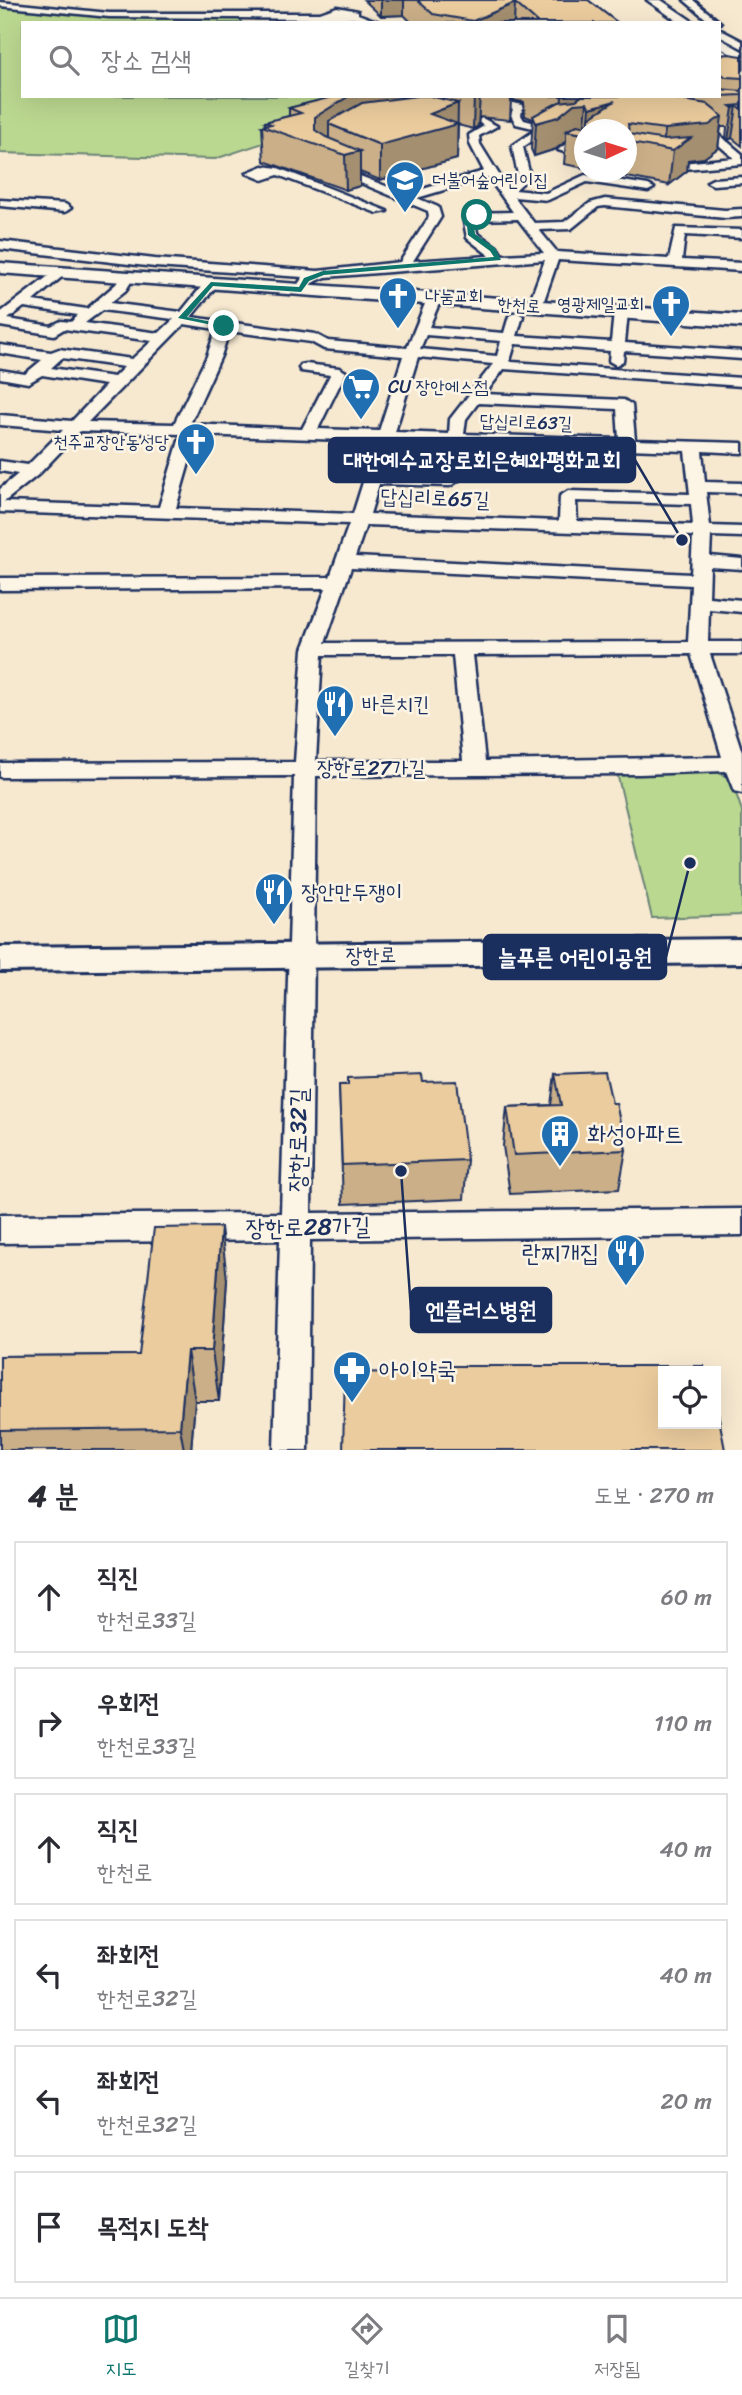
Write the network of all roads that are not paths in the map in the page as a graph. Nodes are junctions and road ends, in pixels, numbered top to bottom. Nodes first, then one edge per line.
1 (324, 0) edge
2 (653, 0) edge
3 (688, 0) edge
4 (0, 4) edge
5 (332, 13) junction
6 (372, 21) edge
7 (688, 21) edge
8 (714, 21) edge
9 (721, 26) edge
10 (721, 33) edge
11 (742, 37) edge
12 (721, 42) edge
13 (742, 45) edge
14 (721, 53) edge
15 (742, 56) edge
16 (741, 72) edge
17 (463, 100) edge
18 (495, 106) junction
19 (482, 121) dead end
20 (681, 126) edge
21 (545, 128) junction
22 (568, 130) edge
23 (525, 131) dead end
24 (462, 132) dead end
25 (732, 132) edge
26 (711, 133) junction
27 (474, 135) junction
28 (686, 138) edge
29 (574, 142) edge
30 (517, 146) junction
31 (732, 148) edge
32 (574, 153) edge
33 (665, 156) edge
34 (742, 160) edge
35 (322, 162) edge
36 (637, 164) edge
37 (701, 168) junction
38 (274, 170) edge
39 (742, 173) edge
40 (742, 180) edge
41 (364, 181) junction
42 (713, 182) dead end
43 (498, 183) junction
44 (648, 188) dead end
45 (329, 191) junction
46 (408, 197) junction
47 (0, 203) edge
48 (65, 208) dead end
49 (380, 211) dead end
50 (742, 213) edge
51 (522, 215) junction
52 (531, 227) junction
53 (742, 234) edge
54 (0, 245) edge
55 (553, 256) junction
56 (498, 259) junction
57 (675, 263) junction
58 (407, 264) junction
59 (742, 267) edge
60 (0, 268) edge
61 (59, 272) junction
62 (316, 274) junction
63 (128, 277) junction
64 (211, 284) junction
65 (301, 290) junction
66 (434, 299) junction
67 (22, 303) junction
68 (535, 306) junction
69 (94, 309) junction
70 (621, 312) junction
71 (516, 316) dead end
72 (182, 318) junction
73 (0, 321) edge
74 (742, 321) edge
75 (74, 326) junction
76 (224, 326) junction
77 (421, 330) junction
78 (162, 338) junction
79 (510, 338) junction
80 (618, 348) junction
81 (0, 349) edge
82 (412, 352) junction
83 (57, 355) junction
84 (737, 355) edge
85 (502, 362) junction
86 (135, 364) junction
87 (306, 368) dead end
88 (615, 373) junction
89 (0, 374) edge
90 (33, 375) junction
91 (117, 382) junction
92 (737, 382) edge
93 (474, 398) junction
94 (0, 420) edge
95 (77, 426) junction
96 (185, 428) junction
97 (309, 433) junction
98 (386, 436) junction
99 (456, 440) junction
100 (627, 444) junction
101 (693, 446) junction
102 (742, 447) edge
103 (0, 466) edge
104 (33, 471) junction
105 (372, 479) junction
106 (450, 481) dead end
107 (742, 488) edge
108 (698, 493) junction
109 (0, 498) edge
110 (0, 507) edge
111 (166, 512) junction
112 (360, 518) junction
113 (568, 526) junction
114 (702, 530) junction
115 (742, 532) edge
116 (742, 564) edge
117 (701, 571) junction
118 (340, 572) junction
119 (0, 584) edge
120 (699, 602) junction
121 (742, 606) edge
122 (698, 646) junction
123 (462, 648) junction
124 (742, 648) edge
125 (313, 649) junction
126 (738, 762) edge
127 (475, 768) junction
128 (305, 769) junction
129 (0, 770) edge
130 (742, 786) edge
131 (742, 951) edge
132 (302, 956) junction
133 (0, 959) edge
134 (742, 1222) edge
135 (296, 1228) junction
136 (0, 1229) edge
137 (291, 1450) edge

1 - 5 street
2 - 7 main road
3 - 8 street
4 - 5 street
5 - 6 street
9 - 11 street
10 - 13 street
12 - 15 main road
14 - 16 street
17 - 18 street
17 - 18 street
18 - 21 street
19 - 27 street
20 - 26 street
21 - 22 street
21 - 30 street
23 - 30 street
24 - 27 street
25 - 26 street
26 - 31 street
27 - 43 street
28 - 31 street
29 - 32 street
30 - 43 street
31 - 34 street
33 - 37 street
34 - 37 street
35 - 41 street
36 - 37 street
37 - 39 street
38 - 45 street
40 - 42 street
41 - 45 street
41 - 46 street
43 - 44 street
43 - 46 street
43 - 51 street
45 - 49 street
46 - 58 street
47 - 48 street
50 - 52 street
51 - 52 street
51 - 56 street
52 - 55 street
53 - 57 street
54 - 62 street
55 - 56 street
55 - 57 street
55 - 68 street
56 - 58 street
57 - 59 street
58 - 62 street
60 - 61 main road, 한천로
61 - 63 main road, 한천로
61 - 67 street
62 - 65 street
63 - 64 main road, 한천로
63 - 69 street
64 - 65 main road, 한천로
64 - 72 street
65 - 66 main road, 한천로
66 - 68 main road, 한천로
66 - 77 street, 장한로32길
67 - 69 street
67 - 73 street
68 - 70 main road, 한천로
69 - 72 street
69 - 75 street
70 - 74 main road, 한천로
70 - 80 street
71 - 79 street
72 - 76 street
72 - 78 street
73 - 75 street
75 - 78 street
76 - 82 street
76 - 96 street
77 - 79 street
77 - 82 street, 장한로32길
78 - 86 street
79 - 80 street
79 - 85 street
80 - 84 street
80 - 88 street
81 - 83 street
82 - 85 street
82 - 98 street, 장한로32길
83 - 86 street
83 - 90 street
84 - 92 street
85 - 88 street
85 - 93 street
86 - 91 street
87 - 97 street
88 - 92 street
89 - 90 street
90 - 91 street
91 - 95 street
93 - 99 street
93 - 100 street
94 - 95 street, 답십리로63길
95 - 96 street, 답십리로63길
95 - 104 street
96 - 97 street, 답십리로63길
96 - 111 street
97 - 98 street, 답십리로63길
98 - 99 street, 답십리로63길
98 - 105 street, 장한로32길
99 - 100 street, 답십리로63길
100 - 101 street, 답십리로63길
101 - 102 street, 답십리로63길
101 - 108 street
103 - 104 street
104 - 109 street
105 - 106 street
105 - 112 street, 장한로32길
107 - 108 street
108 - 113 street
108 - 114 street
110 - 111 street, 답십리로65길
111 - 112 street, 답십리로65길
112 - 113 street, 답십리로65길
112 - 118 street, 장한로32길
113 - 114 street, 답십리로65길
114 - 115 street, 답십리로65길
114 - 117 street
116 - 117 street
117 - 118 street
117 - 120 street
118 - 119 street
118 - 125 street, 장한로32길
120 - 121 street
120 - 122 street
122 - 123 street
122 - 124 street
122 - 126 street
123 - 125 street
123 - 127 street
125 - 128 street, 장한로32길
126 - 127 street, 장한로27가길
126 - 130 street
127 - 128 street, 장한로27가길
128 - 129 street, 장한로27가길
128 - 132 street, 장한로32길
131 - 132 street, 장한로
132 - 133 street, 장한로
132 - 135 street, 장한로32길
134 - 135 street, 장한로28가길
135 - 136 street, 장한로28가길
135 - 137 street, 장한로32길

